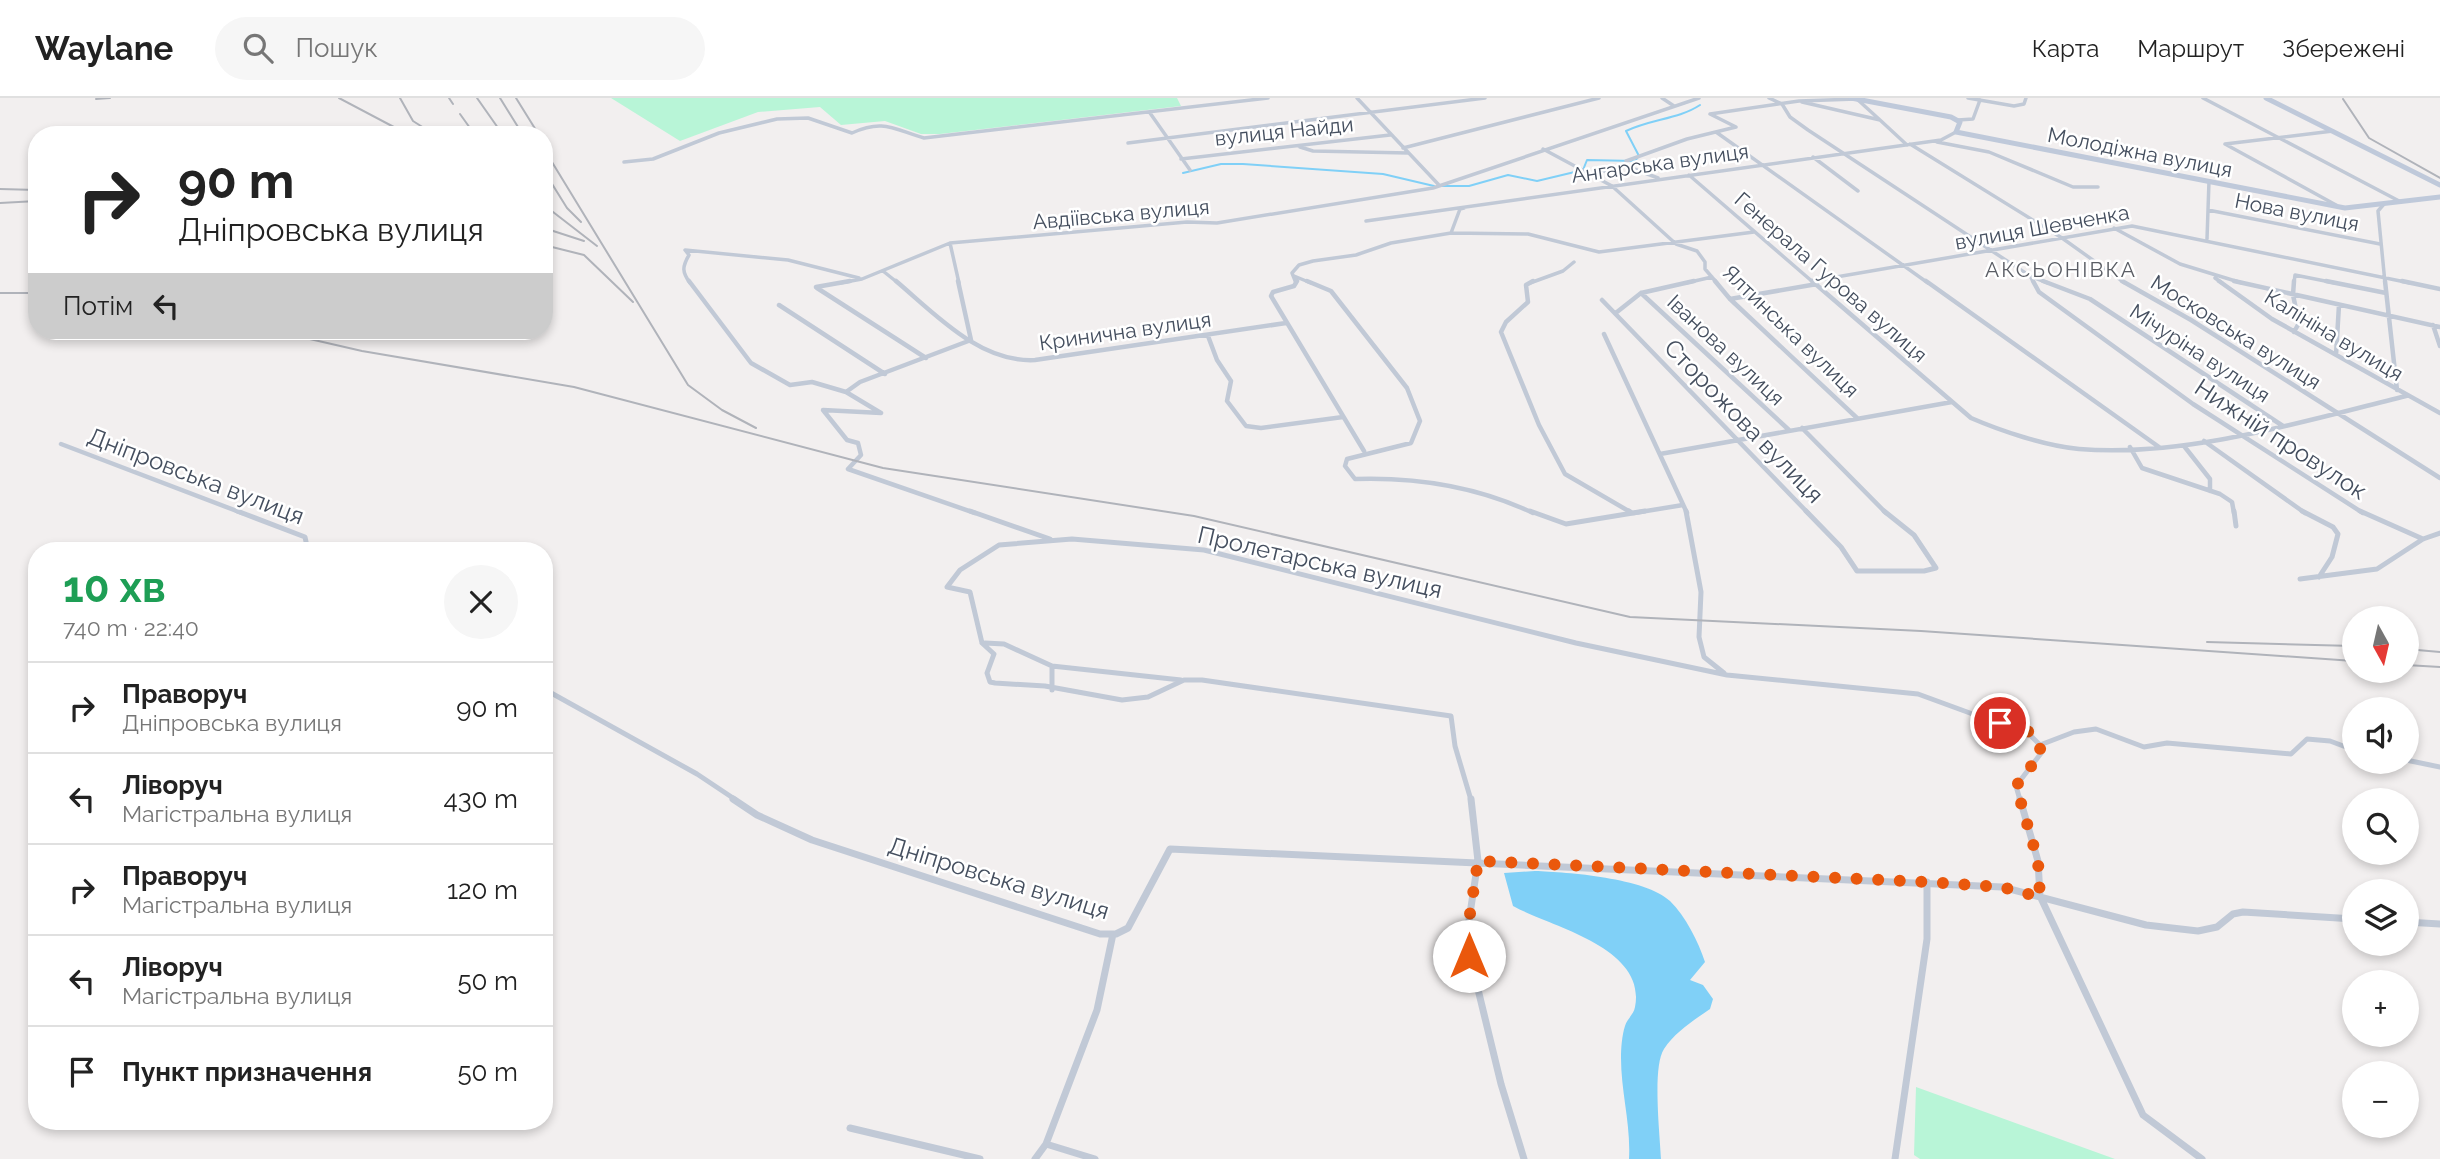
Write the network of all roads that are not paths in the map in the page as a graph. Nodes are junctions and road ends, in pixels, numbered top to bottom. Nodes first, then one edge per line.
1 (1268, 98) edge
2 (1357, 98) edge
3 (1485, 98) edge
4 (1600, 98) edge
5 (1662, 98) edge
6 (1699, 98) edge
7 (1769, 98) edge
8 (1968, 98) edge
9 (2026, 98) edge
10 (2203, 98) edge
11 (2269, 98) edge
12 (1854, 99) edge
13 (1980, 100) junction
14 (1799, 101) junction
15 (1782, 104) junction
16 (1674, 106) junction
17 (1150, 113) junction
18 (1371, 114) junction
19 (1880, 120) junction
20 (1958, 120) junction
21 (2333, 131) junction
22 (1716, 132) junction
23 (1956, 132) junction
24 (1390, 135) junction
25 (2279, 138) junction
26 (1167, 140) junction
27 (1933, 141) junction
28 (1128, 143) dead end
29 (1908, 144) junction
30 (1300, 147) junction
31 (1404, 148) junction
32 (1542, 149) junction
33 (1408, 153) junction
34 (1842, 153) junction
35 (1812, 157) junction
36 (1181, 159) junction
37 (624, 162) dead end
38 (1626, 164) junction
39 (1760, 164) junction
40 (1190, 170) dead end
41 (1591, 174) junction
42 (1689, 175) junction
43 (1661, 179) junction
44 (2209, 181) junction
45 (1438, 184) junction
46 (2440, 184) edge
47 (1612, 186) junction
48 (2098, 187) dead end
49 (1858, 191) dead end
50 (2440, 197) edge
51 (2400, 202) junction
52 (2384, 204) junction
53 (1470, 205) junction
54 (2337, 206) junction
55 (2208, 210) junction
56 (1366, 221) dead end
57 (2114, 228) junction
58 (1754, 232) junction
59 (1451, 233) junction
60 (2062, 239) junction
61 (2207, 239) junction
62 (950, 243) junction
63 (1676, 244) junction
64 (2380, 244) junction
65 (1991, 251) junction
66 (1574, 262) dead end
67 (1902, 267) junction
68 (883, 271) junction
69 (1294, 276) junction
70 (2030, 276) junction
71 (2384, 276) junction
72 (1712, 277) junction
73 (2215, 277) junction
74 (862, 279) junction
75 (1815, 282) junction
76 (2440, 289) edge
77 (1641, 293) junction
78 (2386, 293) junction
79 (2293, 295) junction
80 (1730, 299) junction
81 (1602, 300) dead end
82 (779, 305) dead end
83 (2339, 305) junction
84 (1617, 312) junction
85 (2388, 315) junction
86 (1286, 323) junction
87 (2433, 325) junction
88 (2440, 327) edge
89 (2294, 332) junction
90 (1604, 334) dead end
91 (1208, 336) junction
92 (971, 340) junction
93 (2440, 346) edge
94 (2336, 355) junction
95 (926, 358) junction
96 (885, 374) junction
97 (2397, 390) junction
98 (846, 392) junction
99 (2406, 396) junction
100 (1952, 402) junction
101 (2440, 413) edge
102 (2338, 414) junction
103 (1343, 417) junction
104 (1857, 418) junction
105 (2284, 426) junction
106 (1802, 428) junction
107 (1790, 430) junction
108 (2243, 434) junction
109 (1735, 440) junction
110 (2204, 441) junction
111 (61, 444) dead end
112 (2183, 446) junction
113 (2130, 447) junction
114 (2159, 447) junction
115 (1364, 451) junction
116 (1660, 454) junction
117 (2440, 478) edge
118 (2210, 491) junction
119 (1683, 505) junction
120 (1633, 514) junction
121 (2236, 526) dead end
122 (2440, 533) edge
123 (2423, 539) junction
124 (1053, 540) junction
125 (306, 542) edge
126 (1857, 571) joint
127 (2319, 577) junction
128 (2300, 579) dead end
129 (982, 643) junction
130 (1052, 666) junction
131 (1727, 675) junction
132 (1184, 680) junction
133 (1052, 690) junction
134 (553, 694) edge
135 (2040, 745) junction
136 (2342, 746) edge
137 (2419, 763) edge
138 (2440, 767) edge
139 (1478, 861) junction
140 (1927, 882) junction
141 (2040, 897) junction
142 (2342, 918) edge
143 (2419, 923) edge
144 (2440, 925) edge
145 (1113, 934) junction
146 (850, 1128) dead end
147 (1045, 1144) junction
148 (980, 1159) edge
149 (1035, 1159) edge
150 (1095, 1159) edge
151 (1524, 1159) edge
152 (1895, 1159) edge
153 (2202, 1159) edge

1 - 17 street
2 - 18 street
3 - 18 street
4 - 31 street
5 - 16 street
6 - 16 street
7 - 15 street
8 - 13 street
9 - 13 street
10 - 25 street
11 - 21 street
11 - 46 street
12 - 14 street, Московська вулиця
12 - 19 street, Московська вулиця
12 - 20 street
13 - 20 street
14 - 15 street, Московська вулиця
14 - 19 street, Московська вулиця
15 - 22 street, Московська вулиця
15 - 34 street, Мічуріна вулиця
16 - 32 street
17 - 26 street
17 - 37 street
18 - 24 street
18 - 26 street
19 - 29 street, Московська вулиця
20 - 23 street
21 - 25 street
21 - 46 street
22 - 38 street
22 - 39 street
23 - 27 street, Ангарська вулиця
23 - 44 street, Молодіжна вулиця
24 - 30 street, вулиця Найди
24 - 31 street
25 - 51 street
25 - 54 street
26 - 28 street
26 - 36 street
27 - 29 street, Ангарська вулиця
27 - 48 street
29 - 34 street, Ангарська вулиця
29 - 60 street, Московська вулиця
30 - 33 street
30 - 36 street, вулиця Найди
31 - 33 street
32 - 41 street
32 - 45 street
33 - 45 street
34 - 35 street, Ангарська вулиця
34 - 65 street, Мічуріна вулиця
35 - 39 street, Ангарська вулиця
35 - 49 street
36 - 40 street
38 - 41 street
38 - 43 street
39 - 42 street, Ангарська вулиця
39 - 67 street
41 - 47 street
42 - 43 street, Ангарська вулиця
42 - 58 street, Генерала Гурова вулиця
43 - 47 street, Ангарська вулиця
44 - 54 street, Молодіжна вулиця
44 - 55 street
45 - 62 street, Авдіївська вулиця
47 - 53 street, Ангарська вулиця
47 - 63 street, Ялтинська вулиця
50 - 51 street, Молодіжна вулиця
51 - 52 street, Молодіжна вулиця
52 - 54 street, Молодіжна вулиця
52 - 64 street
53 - 56 street, Ангарська вулиця
53 - 59 street
55 - 61 street
55 - 64 street, Нова вулиця
57 - 60 street, вулиця Шевченка
57 - 61 street, вулиця Шевченка
57 - 73 street
58 - 63 street
58 - 75 street, Генерала Гурова вулиця
59 - 63 street
59 - 69 street
60 - 65 street, вулиця Шевченка
60 - 102 street, Московська вулиця
61 - 71 street, вулиця Шевченка
62 - 68 street, Авдіївська вулиця
62 - 92 street
63 - 72 street, Ялтинська вулиця
64 - 71 street
65 - 67 street, вулиця Шевченка
65 - 70 street, Мічуріна вулиця
66 - 120 street
67 - 75 street, вулиця Шевченка
67 - 114 street
68 - 74 street, Авдіївська вулиця
68 - 92 street, Кринична вулиця
69 - 86 street
69 - 115 street
70 - 105 street, Мічуріна вулиця
70 - 108 street, Нижній провулок
71 - 76 street, вулиця Шевченка
71 - 78 street
72 - 77 street
72 - 80 street, Ялтинська вулиця
73 - 79 street
73 - 89 street, Калініна вулиця
74 - 95 street, Авдіївська вулиця
74 - 98 street
75 - 80 street
75 - 100 street, Генерала Гурова вулиця
77 - 84 street
77 - 107 street, Іванова вулиця
78 - 79 street
78 - 85 street
79 - 83 street
79 - 89 street
80 - 104 street, Ялтинська вулиця
81 - 84 street, Сторожова вулиця
82 - 96 street
83 - 85 street
83 - 94 street
84 - 109 street, Сторожова вулиця
85 - 87 street
85 - 97 street
86 - 91 street, Кринична вулиця
86 - 103 street
87 - 88 street
87 - 93 street
89 - 94 street, Калініна вулиця
90 - 116 street
91 - 92 street, Кринична вулиця
91 - 103 street
92 - 95 street
94 - 97 street, Калініна вулиця
95 - 96 street
96 - 98 street
97 - 99 street, Калініна вулиця
98 - 124 street
99 - 101 street, Калініна вулиця
99 - 102 street, Генерала Гурова вулиця
100 - 104 street
100 - 113 street, Генерала Гурова вулиця
102 - 105 street, Генерала Гурова вулиця
102 - 117 street, Московська вулиця
103 - 115 street
104 - 106 street
105 - 108 street, Генерала Гурова вулиця
106 - 107 street
106 - 126 street, Іванова вулиця
107 - 109 street
108 - 110 street, Генерала Гурова вулиця
108 - 123 street, Нижній провулок
109 - 116 street
109 - 126 street, Сторожова вулиця
110 - 112 street, Генерала Гурова вулиця
110 - 127 street
111 - 125 street, Дніпровська вулиця
112 - 114 street, Генерала Гурова вулиця
112 - 118 street
113 - 114 street, Генерала Гурова вулиця
113 - 118 street
115 - 120 street
116 - 119 street
118 - 121 street
119 - 120 street
119 - 131 street
122 - 123 street
123 - 127 street
124 - 129 street, Пролетарська вулиця
124 - 131 street, Пролетарська вулиця
127 - 128 street
129 - 130 street
129 - 133 street
130 - 132 street
130 - 133 street
131 - 135 street, Пролетарська вулиця
132 - 133 street
132 - 139 street
134 - 145 street, Дніпровська вулиця
135 - 136 street
135 - 141 street
137 - 138 street
139 - 140 street, Дніпровська вулиця
139 - 145 street, Дніпровська вулиця
139 - 151 street
140 - 141 street, Дніпровська вулиця
140 - 152 street
141 - 142 street, Дніпровська вулиця
141 - 153 street
143 - 144 street
145 - 147 street
146 - 148 street
147 - 149 street
147 - 150 street

